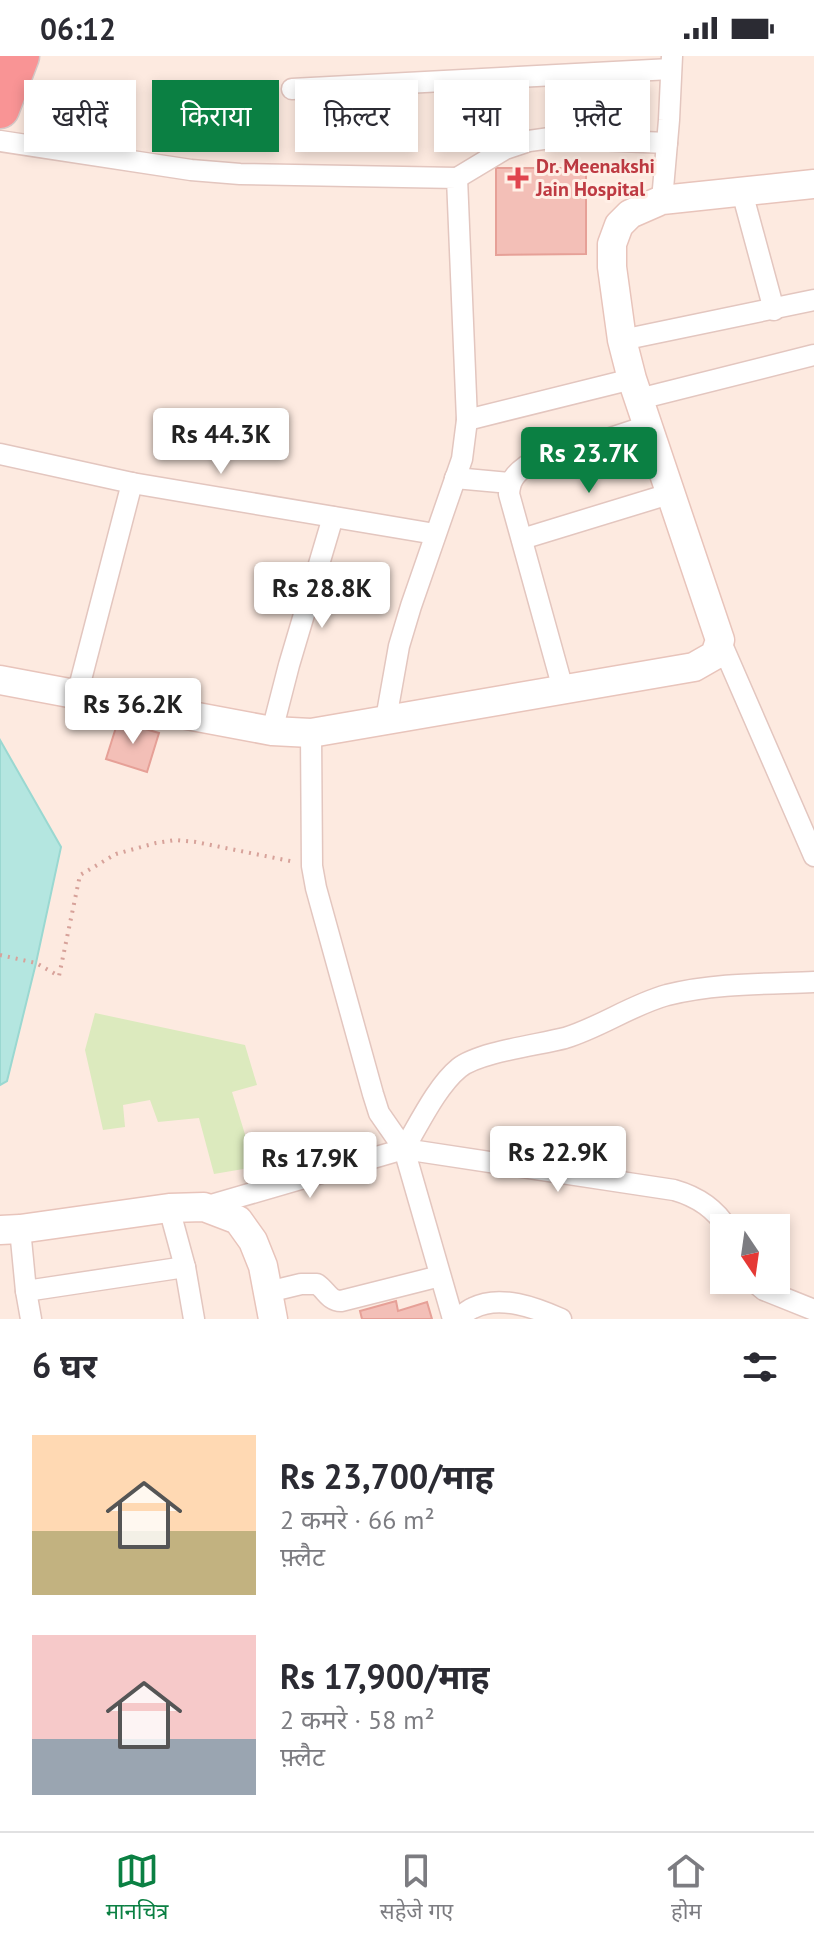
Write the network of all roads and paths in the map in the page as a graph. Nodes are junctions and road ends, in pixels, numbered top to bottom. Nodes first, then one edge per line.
1 (20, 56) edge
2 (671, 62) edge
3 (292, 89) dead end
4 (0, 109) edge
5 (0, 141) edge
6 (667, 143) junction
7 (457, 178) junction
8 (814, 184) edge
9 (742, 192) junction
10 (662, 200) junction
11 (814, 300) edge
12 (774, 310) junction
13 (622, 340) junction
14 (814, 355) edge
15 (639, 401) junction
16 (467, 420) junction
17 (0, 454) edge
18 (455, 478) junction
19 (132, 483) junction
20 (510, 483) junction
21 (669, 494) junction
22 (333, 517) junction
23 (435, 534) junction
24 (522, 539) junction
25 (720, 640) junction
26 (0, 680) edge
27 (563, 689) junction
28 (77, 695) junction
29 (386, 719) junction
30 (272, 731) junction
31 (311, 733) junction
32 (813, 853) edge
33 (312, 866) junction
34 (0, 955) edge
35 (814, 982) edge
36 (404, 1149) junction
37 (204, 1207) junction
38 (169, 1208) junction
39 (716, 1214) edge
40 (10, 1230) edge
41 (185, 1267) junction
42 (440, 1276) junction
43 (26, 1291) junction
44 (774, 1294) edge
45 (271, 1306) edge
46 (814, 1310) edge
47 (31, 1319) edge
48 (194, 1319) edge
49 (455, 1319) edge
50 (561, 1319) edge

1 - 4 highway
2 - 3 street
2 - 6 street
5 - 7 street
6 - 7 street
6 - 10 street
7 - 16 street
8 - 9 main road
9 - 10 main road
9 - 12 street
10 - 13 main road
11 - 12 street
12 - 13 street
13 - 15 main road
14 - 15 street
15 - 16 street
15 - 20 street
15 - 21 main road
16 - 18 street
17 - 19 street
18 - 20 street
18 - 23 street
19 - 22 street
19 - 28 street
20 - 24 street
21 - 24 street
21 - 25 main road
22 - 23 street
22 - 30 street
23 - 29 street
24 - 27 street
25 - 27 main road
25 - 32 street
26 - 28 main road
27 - 29 main road
28 - 30 main road
29 - 31 main road
30 - 31 main road
31 - 33 street
33 - 34 path
33 - 36 street
35 - 36 street
36 - 37 street
36 - 39 street
36 - 42 street
37 - 38 main road
37 - 45 main road
38 - 40 main road
38 - 41 street
40 - 43 street
41 - 43 street
41 - 48 street
42 - 45 street
42 - 49 street
43 - 47 street
44 - 46 street
49 - 50 street

